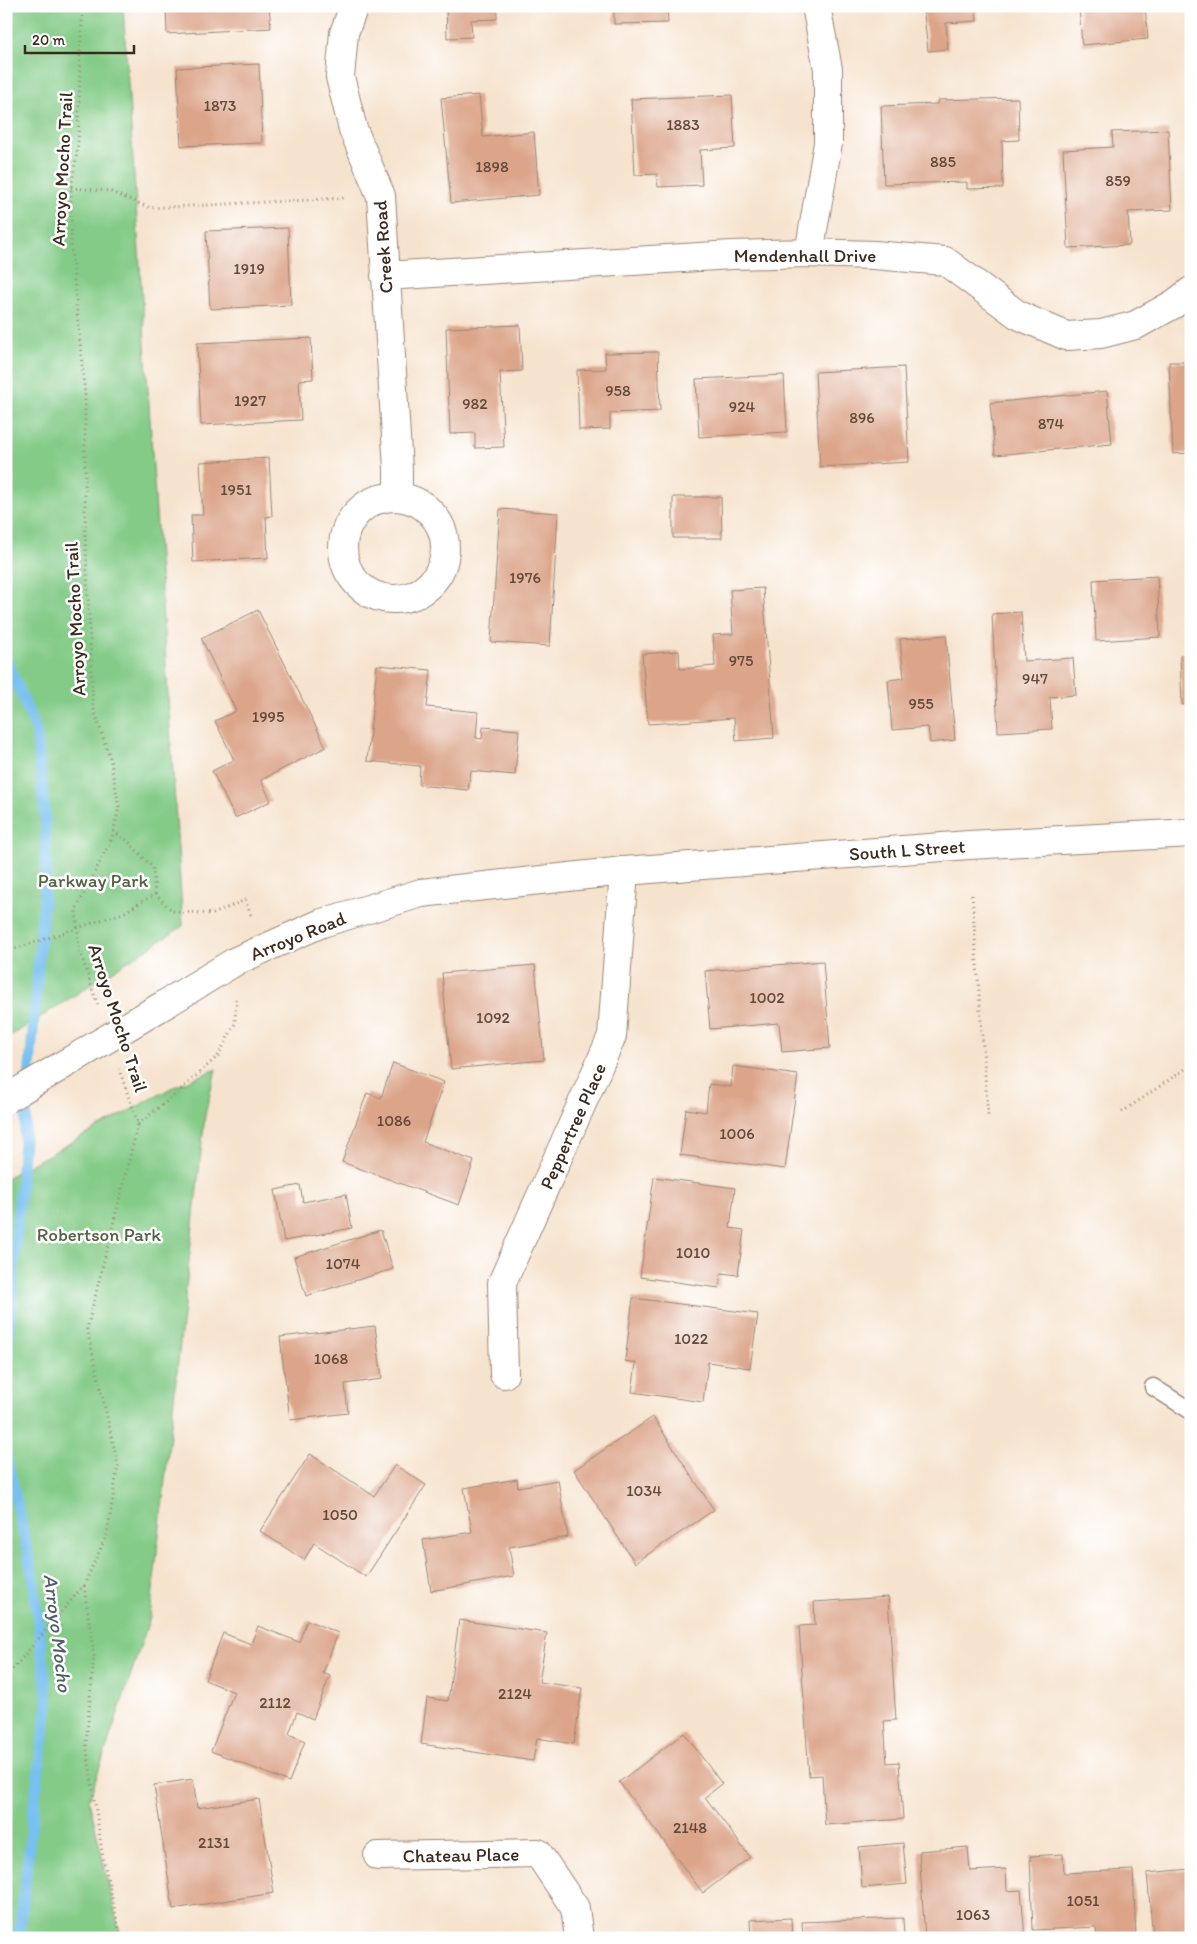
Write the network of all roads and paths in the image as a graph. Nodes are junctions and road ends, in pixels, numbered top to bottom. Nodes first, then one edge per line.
1 (83, 6) edge
2 (354, 6) edge
3 (816, 6) edge
4 (71, 188) junction
5 (381, 196) junction
6 (809, 253) junction
7 (385, 276) junction
8 (1191, 290) edge
9 (398, 496) dead end
10 (113, 831) junction
11 (1191, 833) edge
12 (624, 872) junction
13 (155, 894) junction
14 (972, 895) dead end
15 (265, 948) junction
16 (6, 952) edge
17 (236, 961) junction
18 (101, 1014) dead end
19 (117, 1061) dead end
20 (1191, 1065) edge
21 (6, 1099) edge
22 (1122, 1112) dead end
23 (988, 1117) dead end
24 (138, 1124) junction
25 (504, 1374) dead end
26 (1153, 1386) dead end
27 (1191, 1411) edge
28 (84, 1585) junction
29 (6, 1677) edge
30 (378, 1856) dead end
31 (121, 1938) edge
32 (579, 1938) edge

1 - 4 path, Arroyo Mocho Trail
2 - 5 street, Creek Road
3 - 6 street
4 - 5 path
4 - 10 path, Arroyo Mocho Trail
5 - 7 street, Creek Road
6 - 7 street, Mendenhall Drive
6 - 8 street, Mendenhall Drive
7 - 9 street, Creek Road
10 - 13 path
10 - 18 path, Arroyo Mocho Trail
11 - 12 street, South L Street
12 - 15 street, Arroyo Road
12 - 25 street, Peppertree Place
13 - 15 path
13 - 16 path, bridge
14 - 23 path
15 - 17 street, Arroyo Road
17 - 21 street, Arroyo Road, bridge
17 - 24 path
19 - 24 path, Arroyo Mocho Trail
20 - 22 path
24 - 28 path
26 - 27 lane
28 - 29 path
28 - 31 path
30 - 32 street, Chateau Place

